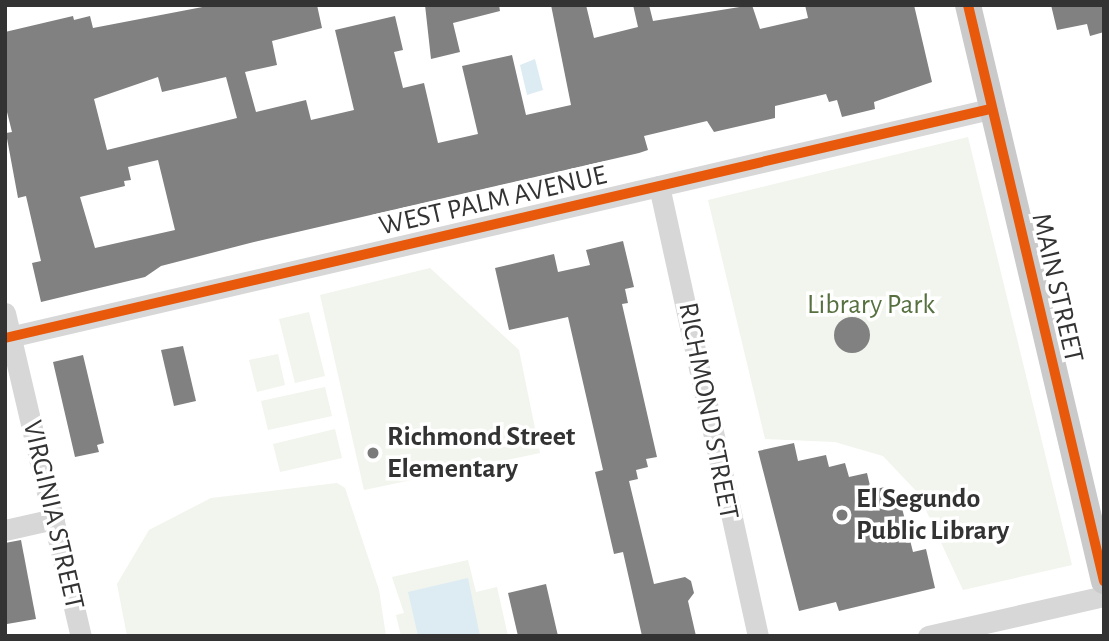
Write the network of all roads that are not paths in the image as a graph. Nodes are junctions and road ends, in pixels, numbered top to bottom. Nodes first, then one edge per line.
1 (968, 5) edge
2 (990, 109) junction
3 (659, 186) junction
4 (5, 313) edge
5 (8, 337) edge
6 (54, 519) junction
7 (5, 530) edge
8 (1104, 581) edge
9 (1104, 596) edge
10 (931, 635) edge
11 (81, 636) edge
12 (758, 636) edge

1 - 2 main road, MAIN STREET
2 - 3 street, WEST PALM AVENUE
2 - 8 main road, MAIN STREET
3 - 5 street, WEST PALM AVENUE
3 - 12 street, RICHMOND STREET
4 - 5 street, VIRGINIA STREET
5 - 6 street, VIRGINIA STREET
6 - 7 street
6 - 11 street, VIRGINIA STREET
9 - 10 street

